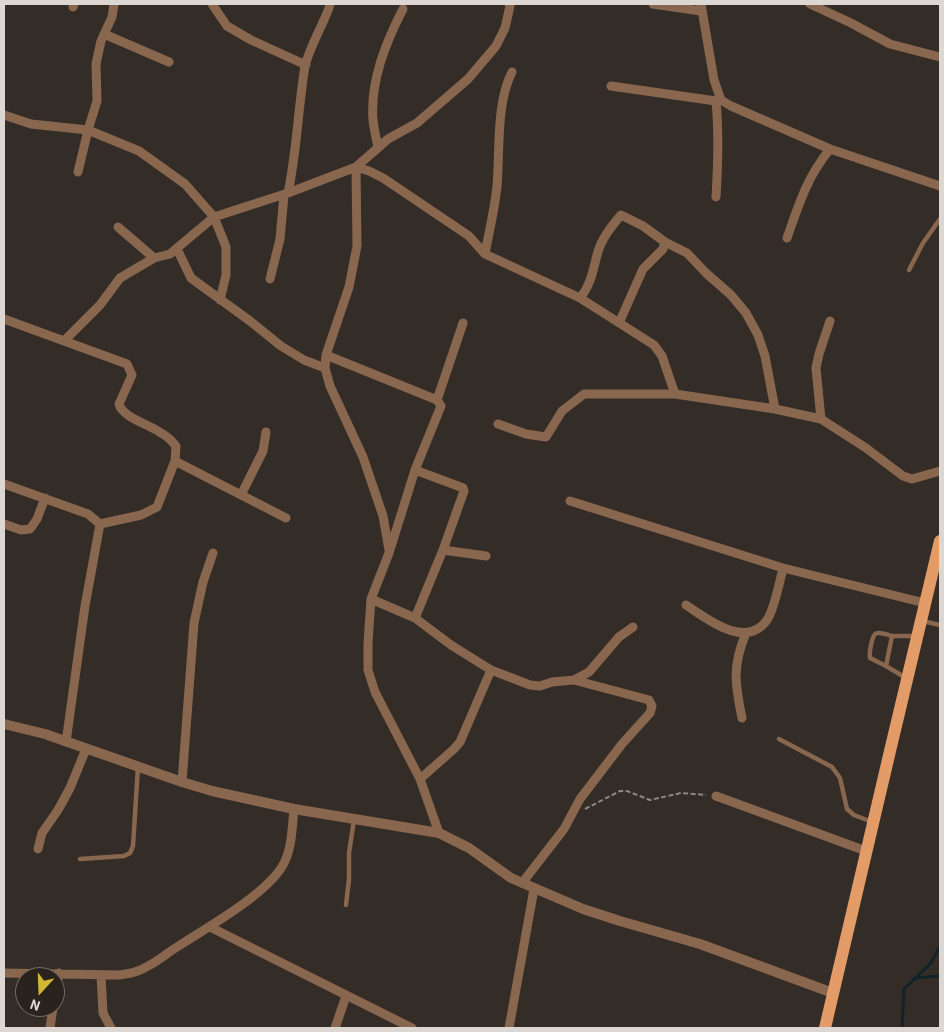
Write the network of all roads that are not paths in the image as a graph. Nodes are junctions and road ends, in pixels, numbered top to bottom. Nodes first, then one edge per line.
1 (114, 4) edge
2 (212, 4) edge
3 (330, 4) edge
4 (509, 4) edge
5 (653, 4) edge
6 (810, 4) edge
7 (701, 7) edge
8 (404, 9) dead end
9 (104, 34) junction
10 (940, 57) edge
11 (169, 62) dead end
12 (306, 65) junction
13 (512, 72) dead end
14 (611, 86) dead end
15 (718, 101) junction
16 (4, 115) edge
17 (88, 130) junction
18 (378, 147) junction
19 (830, 149) junction
20 (356, 167) junction
21 (78, 172) dead end
22 (940, 186) edge
23 (286, 194) junction
24 (716, 197) dead end
25 (214, 217) junction
26 (940, 219) edge
27 (118, 227) dead end
28 (787, 238) dead end
29 (665, 242) junction
30 (177, 249) junction
31 (485, 254) junction
32 (154, 258) junction
33 (909, 270) dead end
34 (270, 279) dead end
35 (580, 298) junction
36 (220, 300) junction
37 (4, 319) edge
38 (830, 322) dead end
39 (463, 323) dead end
40 (619, 323) junction
41 (64, 340) junction
42 (326, 355) junction
43 (325, 368) junction
44 (675, 394) junction
45 (437, 400) junction
46 (775, 409) junction
47 (822, 419) junction
48 (498, 424) dead end
49 (266, 432) dead end
50 (175, 461) junction
51 (415, 470) junction
52 (940, 471) edge
53 (4, 484) edge
54 (241, 495) junction
55 (45, 498) junction
56 (570, 501) dead end
57 (286, 518) dead end
58 (4, 524) edge
59 (100, 524) junction
60 (940, 541) edge
61 (443, 550) junction
62 (213, 553) dead end
63 (389, 553) junction
64 (486, 556) dead end
65 (784, 568) junction
66 (371, 598) junction
67 (925, 604) junction
68 (686, 605) dead end
69 (415, 618) junction
70 (921, 621) junction
71 (940, 625) edge
72 (633, 627) dead end
73 (746, 633) junction
74 (892, 636) junction
75 (917, 636) junction
76 (886, 666) junction
77 (491, 670) junction
78 (907, 678) junction
79 (574, 680) junction
80 (742, 718) dead end
81 (4, 724) edge
82 (779, 739) dead end
83 (66, 742) junction
84 (86, 749) junction
85 (138, 767) junction
86 (420, 779) junction
87 (182, 782) junction
88 (716, 796) road end
89 (294, 809) junction
90 (354, 818) junction
91 (872, 822) junction
92 (439, 832) junction
93 (38, 849) dead end
94 (866, 851) junction
95 (80, 859) dead end
96 (522, 883) junction
97 (534, 889) junction
98 (346, 905) dead end
99 (210, 927) junction
100 (65, 973) edge
101 (101, 975) junction
102 (833, 993) junction
103 (346, 996) junction
104 (111, 1028) edge
105 (336, 1028) edge
106 (412, 1028) edge
107 (510, 1028) edge
108 (825, 1028) edge

1 - 9 street
2 - 12 street
3 - 12 street
4 - 18 street
5 - 7 street
6 - 10 street
7 - 15 street
8 - 18 street
9 - 11 street
9 - 17 street
12 - 23 street
13 - 31 street
14 - 15 street
15 - 19 street
15 - 24 street
16 - 17 street
17 - 21 street
17 - 25 street
18 - 20 street
19 - 22 street
19 - 28 street
20 - 23 street
20 - 31 street
20 - 42 street
23 - 25 street
23 - 34 street
25 - 30 street
25 - 36 street
26 - 33 lane
27 - 32 street
29 - 35 street
29 - 40 street
29 - 46 street
30 - 32 street
30 - 36 street
31 - 35 street
32 - 41 street
35 - 40 street
36 - 43 street
37 - 41 street
38 - 47 street
39 - 45 street
40 - 44 street
41 - 50 street
42 - 43 street
42 - 45 street
43 - 63 street
44 - 46 street
44 - 48 street
45 - 51 street
46 - 47 street
47 - 52 street
49 - 54 street
50 - 54 street
50 - 59 street
51 - 61 street
51 - 63 street
53 - 55 street
54 - 57 street
55 - 58 street
55 - 59 street
56 - 65 street
59 - 83 street
60 - 67 main road
61 - 64 street
61 - 69 street
62 - 87 street
63 - 66 street
65 - 67 street
65 - 73 street
66 - 69 street
66 - 86 street
67 - 70 main road
68 - 73 street
69 - 77 street
70 - 71 lane
70 - 75 main road
72 - 79 street
73 - 80 street
74 - 75 lane
74 - 76 lane
74 - 76 lane
75 - 78 main road
76 - 78 lane
77 - 79 street
77 - 86 street
78 - 91 main road
79 - 96 street
81 - 83 street
82 - 91 lane
83 - 84 street
84 - 85 street
84 - 93 street
85 - 87 street
85 - 95 lane
86 - 92 street
87 - 89 street
88 - 94 street
89 - 90 street
89 - 99 street
90 - 92 street
90 - 98 lane
91 - 94 main road
92 - 96 street
94 - 102 main road
96 - 97 street
97 - 102 street
97 - 107 street
99 - 101 street
99 - 103 street
100 - 101 street
101 - 104 street
102 - 108 main road
103 - 105 street
103 - 106 street

